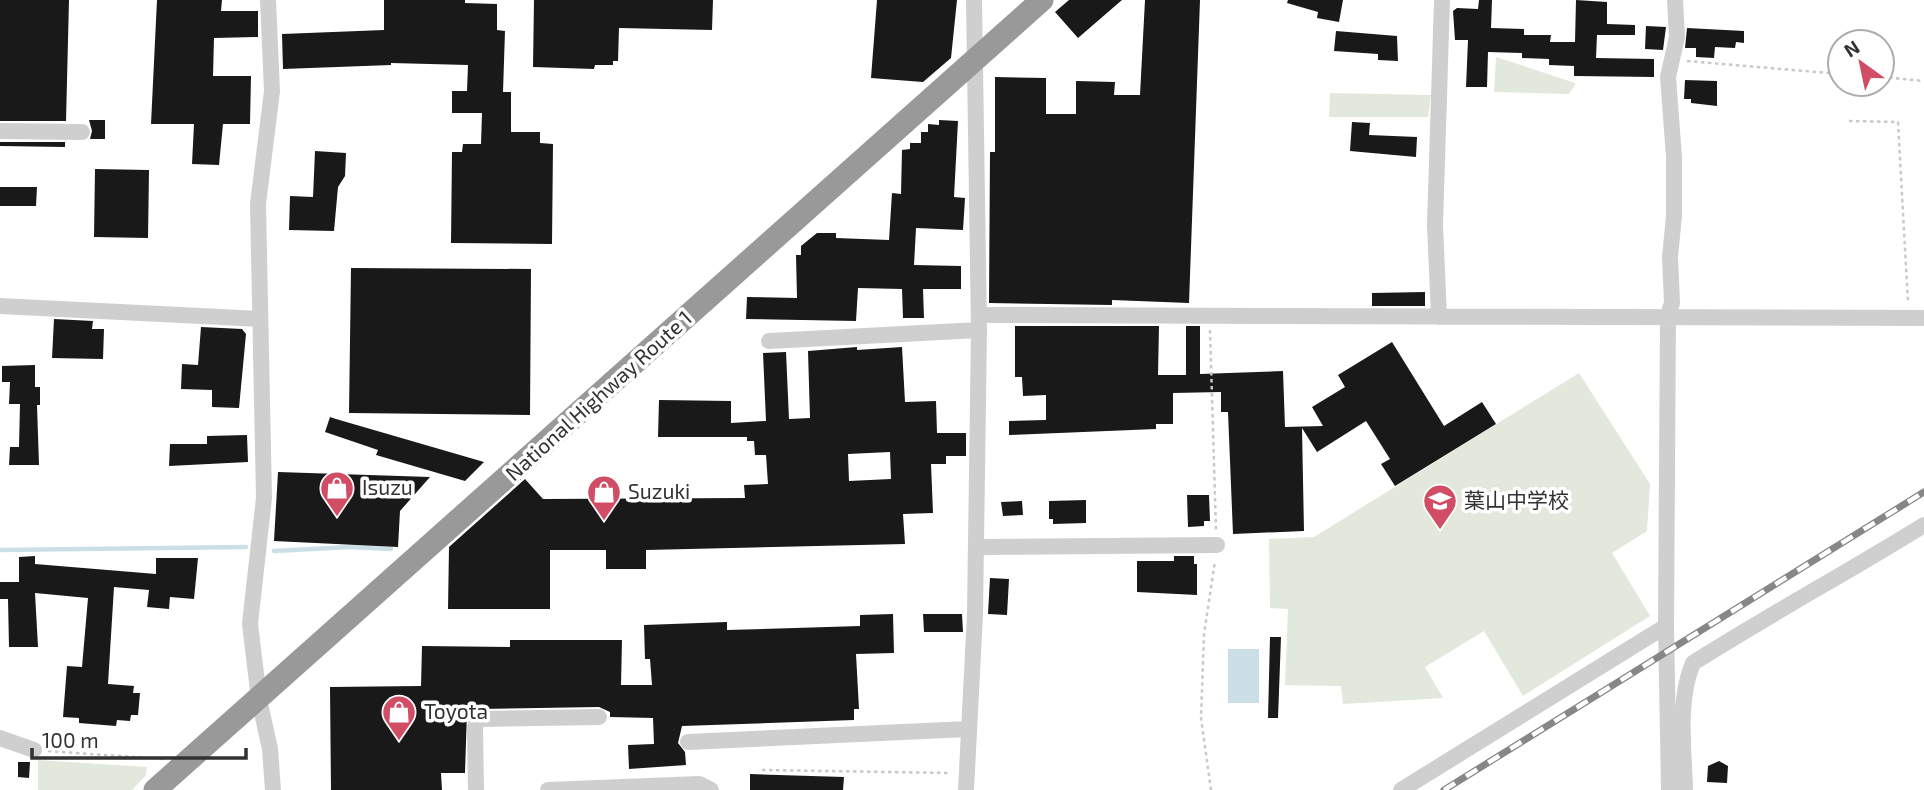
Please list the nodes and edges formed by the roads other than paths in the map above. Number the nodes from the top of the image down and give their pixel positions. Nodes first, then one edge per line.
1 (268, 0) edge
2 (974, 0) edge
3 (1042, 0) edge
4 (1442, 0) edge
5 (1675, 0) edge
6 (977, 58) junction
7 (0, 131) edge
8 (82, 132) dead end
9 (0, 306) edge
10 (1668, 315) junction
11 (1438, 317) junction
12 (1916, 317) edge
13 (259, 319) junction
14 (980, 322) junction
15 (769, 341) dead end
16 (1924, 525) edge
17 (1217, 545) dead end
18 (976, 547) junction
19 (1666, 626) junction
20 (259, 699) junction
21 (598, 717) dead end
22 (968, 729) junction
23 (0, 738) edge
24 (688, 742) dead end
25 (34, 750) road end
26 (965, 782) edge
27 (155, 790) edge
28 (273, 790) edge
29 (476, 790) edge
30 (548, 790) edge
31 (710, 790) edge
32 (1401, 790) edge
33 (1669, 790) edge
34 (1685, 790) edge

1 - 13 street
2 - 6 street
3 - 6 highway, National Highway Route 1
4 - 11 street
5 - 10 street
6 - 14 street
6 - 20 highway, National Highway Route 1
7 - 8 street
9 - 13 street
10 - 11 street
10 - 12 street
10 - 19 street
11 - 14 street
13 - 20 street
14 - 15 street
14 - 18 street
16 - 34 street
17 - 18 street
18 - 22 street
19 - 32 street
19 - 33 street
20 - 27 highway, National Highway Route 1
20 - 28 street
21 - 29 street
22 - 24 street
22 - 26 street
23 - 25 street
30 - 31 street

